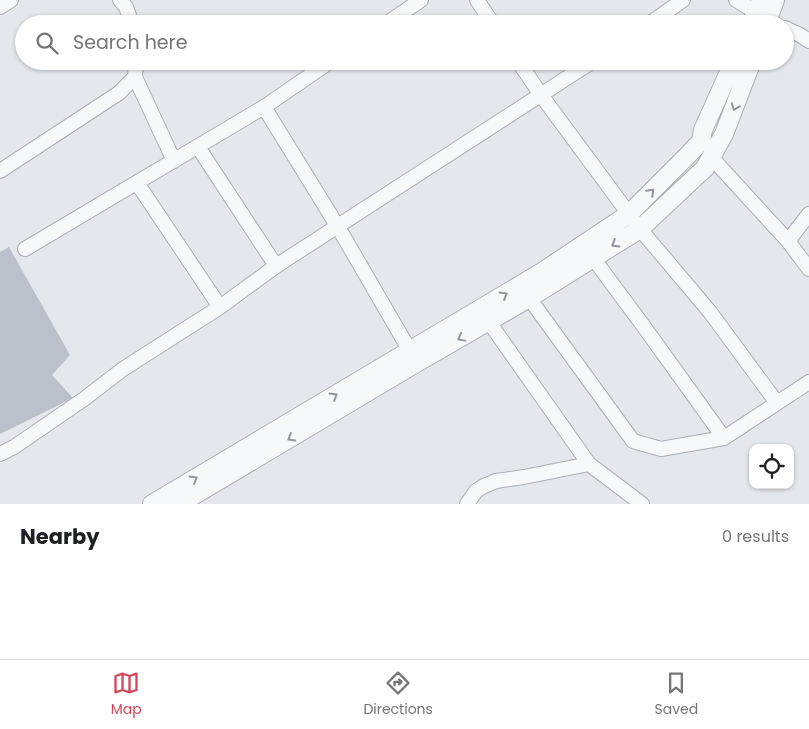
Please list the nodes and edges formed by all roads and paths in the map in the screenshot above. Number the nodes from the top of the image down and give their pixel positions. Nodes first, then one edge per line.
1 (11, 0) edge
2 (120, 0) edge
3 (421, 0) edge
4 (477, 0) edge
5 (683, 0) edge
6 (736, 0) edge
7 (775, 0) edge
8 (0, 7) edge
9 (129, 15) edge
10 (399, 15) edge
11 (487, 15) edge
12 (662, 15) edge
13 (760, 15) edge
14 (764, 15) edge
15 (794, 32) edge
16 (809, 41) edge
17 (135, 70) edge
18 (318, 70) edge
19 (524, 70) edge
20 (579, 70) edge
21 (730, 70) edge
22 (749, 70) edge
23 (135, 77) junction
24 (541, 95) junction
25 (264, 107) junction
26 (198, 146) junction
27 (712, 158) junction
28 (174, 161) junction
29 (0, 171) edge
30 (137, 183) junction
31 (629, 214) junction
32 (809, 214) edge
33 (338, 227) junction
34 (640, 229) junction
35 (788, 241) junction
36 (25, 249) dead end
37 (593, 258) junction
38 (276, 266) junction
39 (809, 269) edge
40 (529, 298) junction
41 (220, 307) junction
42 (484, 316) junction
43 (410, 350) junction
44 (809, 382) edge
45 (777, 403) junction
46 (724, 438) junction
47 (0, 454) edge
48 (590, 464) junction
49 (152, 504) edge
50 (179, 504) edge
51 (467, 504) edge
52 (642, 504) edge

1 - 8 street
2 - 9 street
3 - 10 street
4 - 11 street
5 - 12 street
6 - 13 street
7 - 14 street
15 - 16 street
17 - 23 street
18 - 25 street
19 - 24 street
20 - 24 street
31 -> 21 street
22 -> 27 street
23 - 28 street
23 - 29 street
24 - 31 street
24 - 33 street
25 - 26 street
25 - 33 street
26 - 28 street
26 - 38 street
27 - 34 street
27 - 35 street
28 - 30 street
30 - 36 street
30 - 41 street
31 - 34 street
42 -> 31 street
32 - 35 street
33 - 38 street
33 - 43 street
34 -> 37 street
34 - 45 street
35 - 39 street
37 - 40 street
37 - 46 street
38 - 41 street
40 - 42 street
40 - 46 street
41 - 47 street
42 - 43 street
42 - 48 street
42 -> 50 street
49 -> 43 street
44 - 45 street
45 - 46 street
48 - 51 street
48 - 52 street

